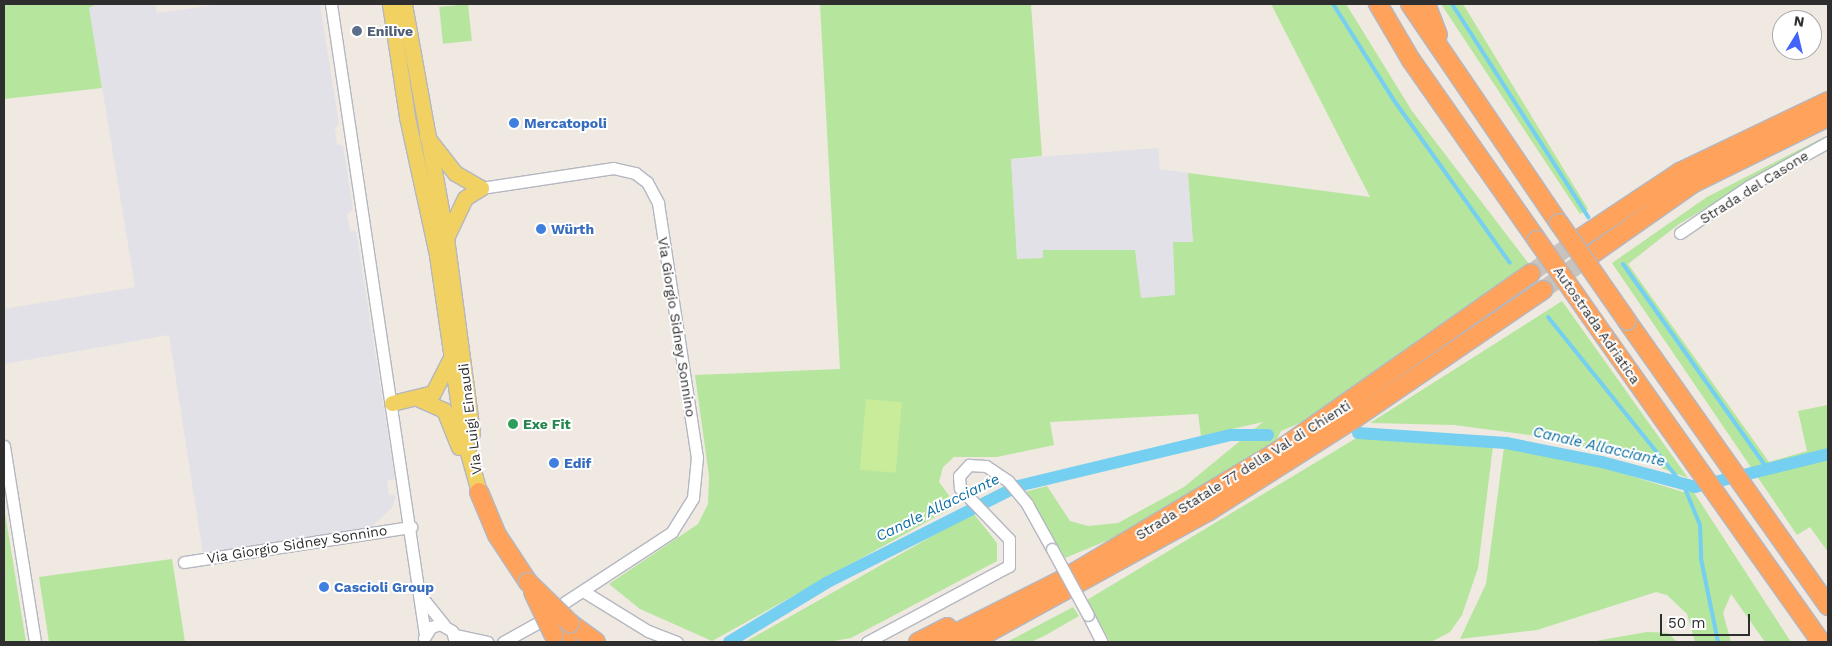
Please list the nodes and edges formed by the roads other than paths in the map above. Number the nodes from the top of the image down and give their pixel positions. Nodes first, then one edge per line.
1 (331, 4) edge
2 (390, 4) edge
3 (404, 4) edge
4 (1378, 4) edge
5 (1410, 4) edge
6 (1426, 4) edge
7 (1449, 66) junction
8 (1828, 101) edge
9 (1828, 117) edge
10 (424, 132) junction
11 (1828, 142) edge
12 (481, 188) junction
13 (1680, 233) dead end
14 (1582, 237) tunnel mouth
15 (446, 238) junction
16 (1594, 253) tunnel mouth
17 (1531, 273) tunnel mouth
18 (1543, 290) tunnel mouth
19 (451, 355) junction
20 (419, 399) junction
21 (392, 403) junction
22 (4, 446) edge
23 (1286, 455) junction
24 (472, 472) junction
25 (479, 492) junction
26 (411, 527) junction
27 (1100, 558) junction
28 (184, 562) dead end
29 (583, 590) junction
30 (421, 595) junction
31 (565, 602) dead end
32 (1828, 606) edge
33 (536, 624) dead end
34 (444, 625) junction
35 (561, 634) edge
36 (424, 638) edge
37 (455, 639) edge
38 (35, 642) edge
39 (487, 642) edge
40 (502, 642) edge
41 (596, 642) edge
42 (677, 642) edge
43 (866, 642) edge
44 (918, 642) edge
45 (938, 642) edge
46 (972, 642) edge
47 (1102, 642) edge
48 (1820, 642) edge

1 - 21 street
2 - 19 main road, Via Luigi Einaudi
3 - 10 main road, Via Luigi Einaudi
4 - 48 highway, Autostrada Adriatica, bridge
5 - 7 highway, Autostrada Adriatica
6 - 7 highway
7 - 32 highway, Autostrada Adriatica, bridge
8 - 14 highway
9 - 16 highway
10 - 12 main road
10 - 15 main road, Via Luigi Einaudi
11 - 13 street, Strada del Casone
12 - 15 main road
12 - 29 street, Via Giorgio Sidney Sonnino
15 - 25 main road, Via Luigi Einaudi
17 - 23 highway, Strada Statale 77 della Val di Chienti
18 - 23 highway, Strada Statale 77 della Val di Chienti
19 - 20 main road
19 - 24 main road, Via Luigi Einaudi
20 - 21 main road
20 - 24 main road
21 - 26 street
22 - 38 street
23 - 27 highway, Strada Statale 77 della Val di Chienti
23 - 46 highway, Strada Statale 77 della Val di Chienti
24 - 25 main road, Via Luigi Einaudi
25 - 35 highway, bridge
26 - 28 street, Via Giorgio Sidney Sonnino
26 - 30 street
27 - 44 highway
27 - 45 highway, Strada Statale 77 della Val di Chienti
29 - 31 street, Via Giorgio Sidney Sonnino
29 - 42 street
30 - 34 street
30 - 36 street
33 - 40 street
34 - 36 street
34 - 37 street
35 - 41 highway
37 - 39 street
43 - 47 street, bridge

